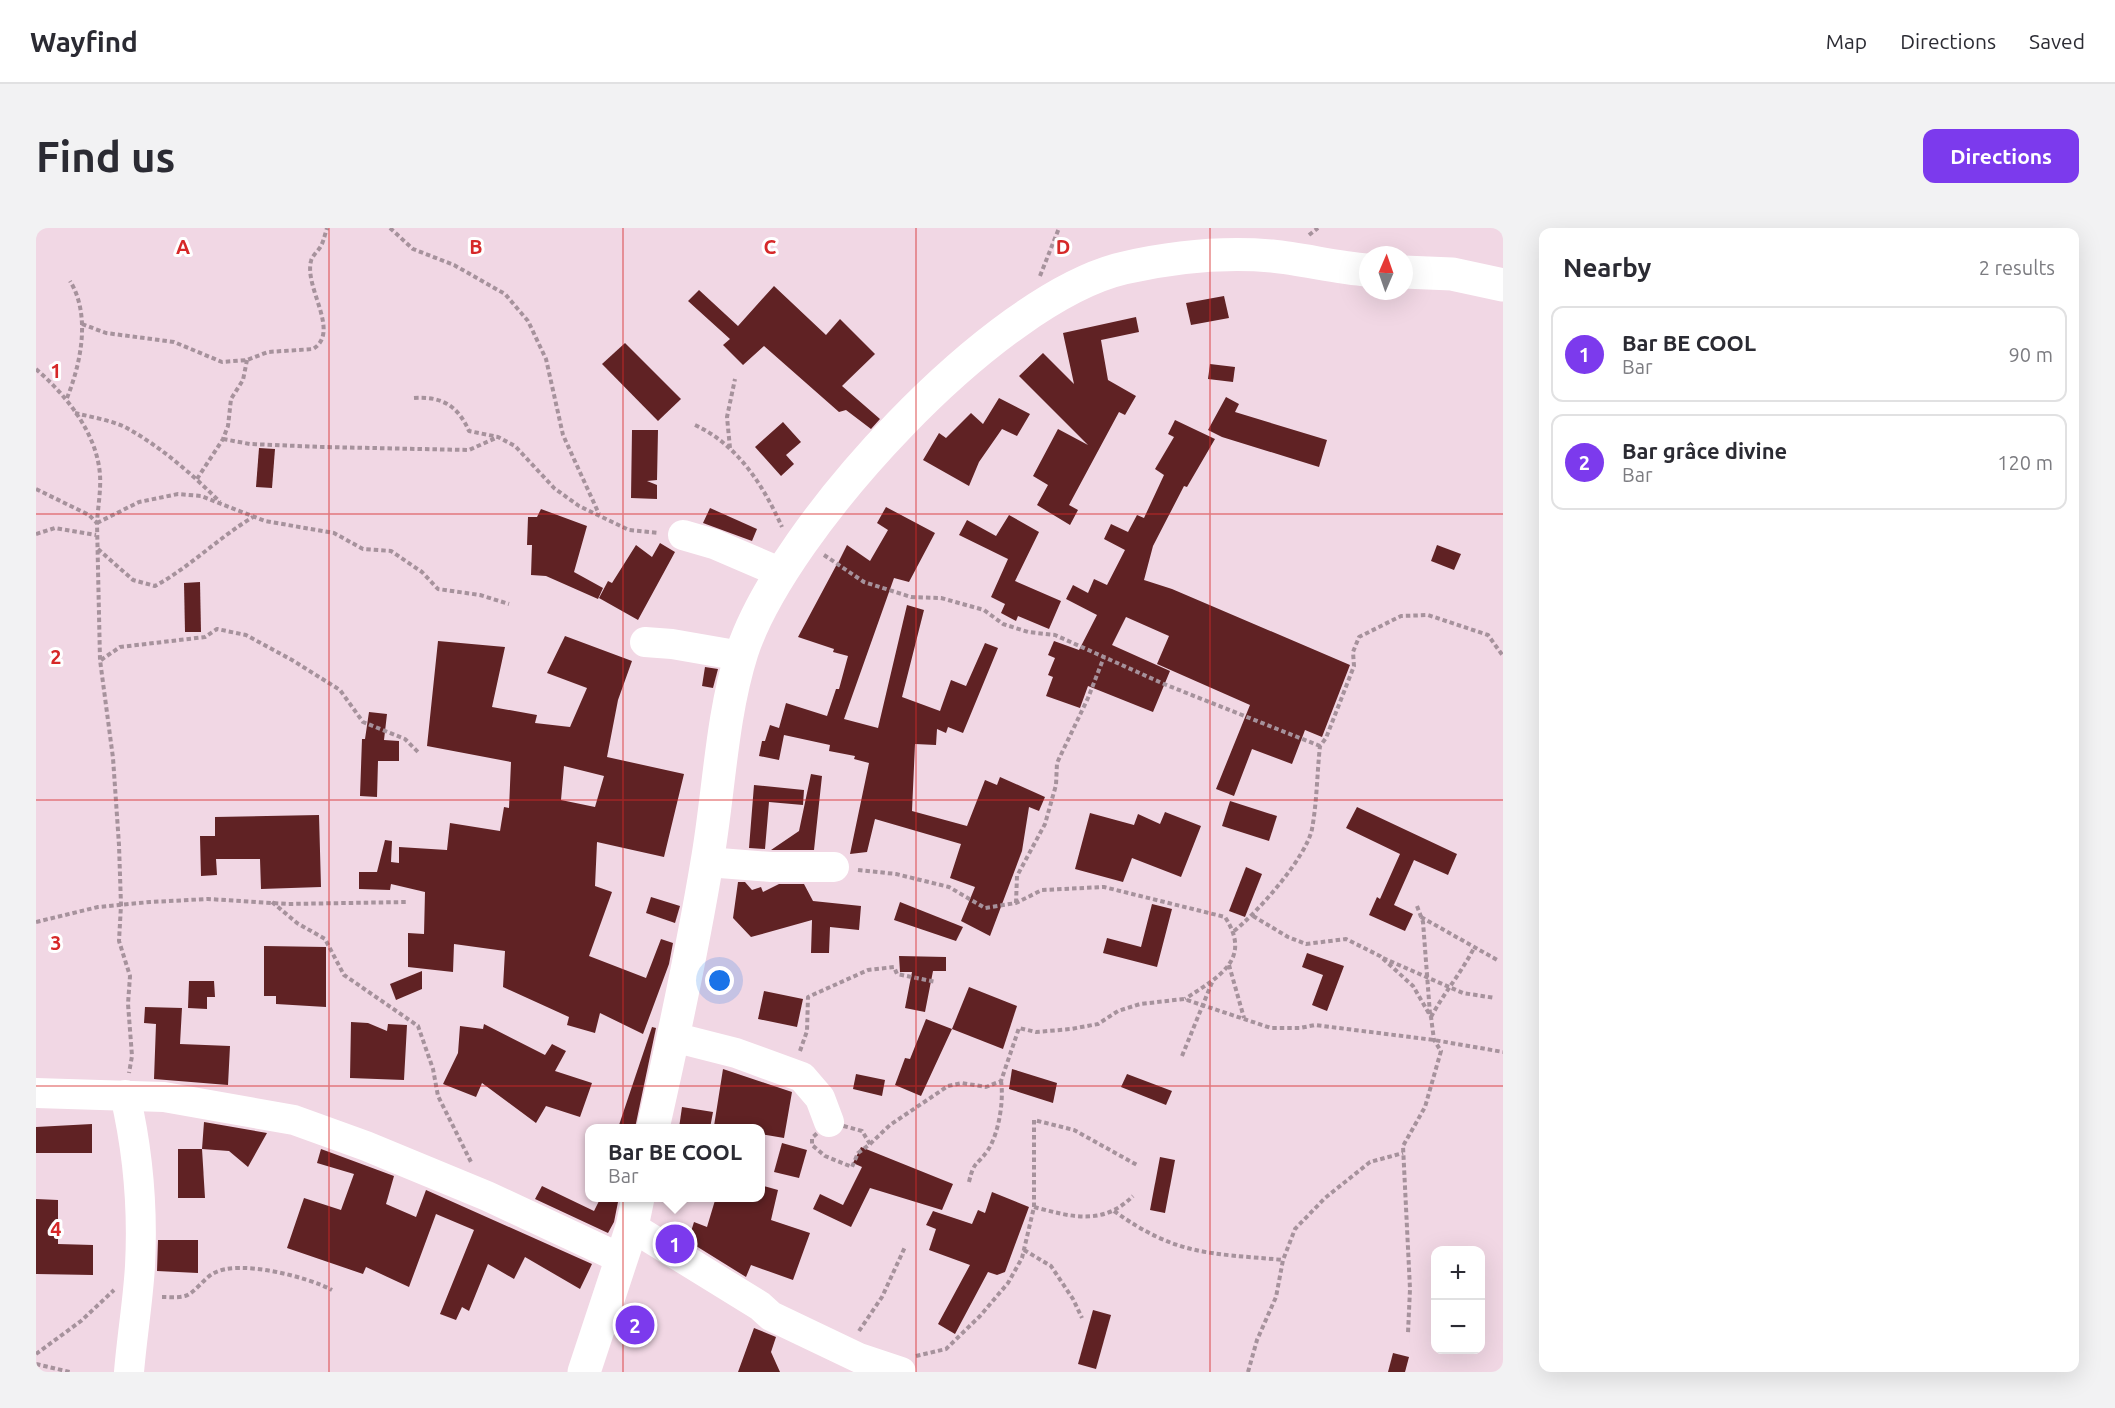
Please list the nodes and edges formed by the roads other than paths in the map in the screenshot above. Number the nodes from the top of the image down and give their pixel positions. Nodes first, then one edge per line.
1 (1359, 269) edge
2 (1413, 273) edge
3 (1503, 285) edge
4 (683, 535) road end
5 (793, 558) junction
6 (645, 642) dead end
7 (741, 656) junction
8 (707, 862) junction
9 (834, 867) road end
10 (673, 1037) junction
11 (36, 1093) edge
12 (125, 1095) junction
13 (830, 1122) dead end
14 (654, 1124) edge
15 (635, 1212) edge
16 (622, 1259) junction
17 (889, 1368) edge
18 (129, 1372) edge
19 (584, 1372) edge

1 - 5 main road
2 - 3 main road
4 - 5 street
5 - 7 main road
6 - 7 street
7 - 8 main road
8 - 9 street
8 - 10 main road
10 - 13 street
10 - 14 main road
11 - 12 street
12 - 16 street
12 - 18 street
15 - 16 main road
15 - 17 street
16 - 19 main road

